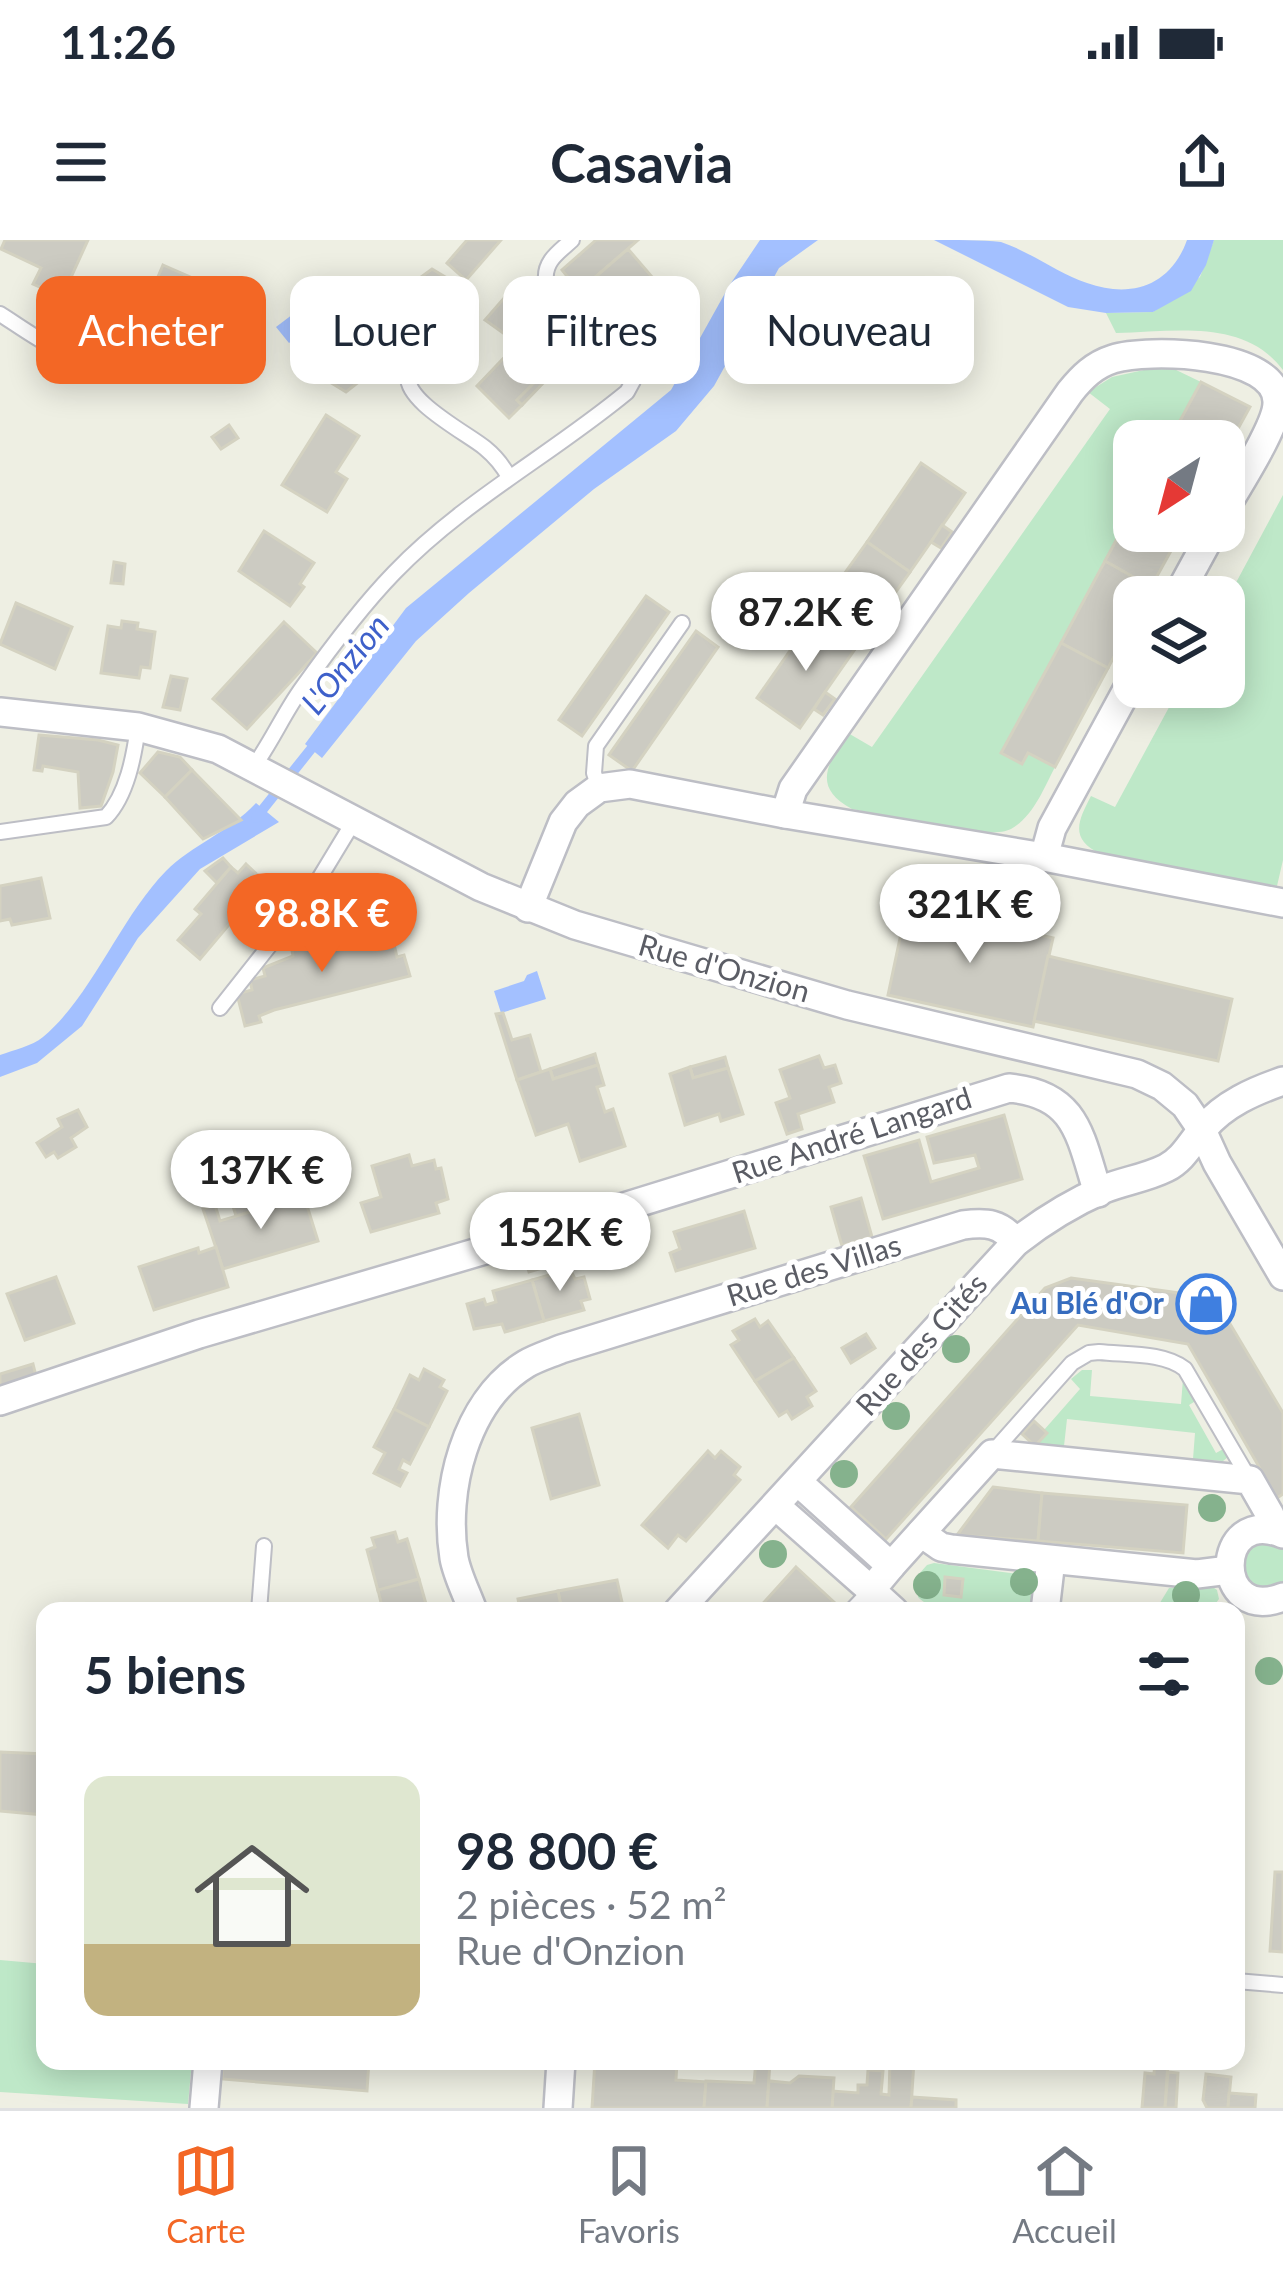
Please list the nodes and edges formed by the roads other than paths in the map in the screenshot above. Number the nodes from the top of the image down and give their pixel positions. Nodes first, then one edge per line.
1 (572, 240) edge
2 (0, 314) edge
3 (36, 336) edge
4 (408, 384) edge
5 (1245, 472) edge
6 (509, 477) junction
7 (682, 622) dead end
8 (1117, 708) edge
9 (0, 712) edge
10 (138, 727) junction
11 (260, 770) junction
12 (599, 788) junction
13 (785, 814) junction
14 (354, 821) junction
15 (0, 832) edge
16 (1044, 857) junction
17 (1283, 903) edge
18 (528, 908) junction
19 (220, 1008) dead end
20 (1283, 1081) edge
21 (1202, 1130) junction
22 (1098, 1192) junction
23 (1016, 1242) junction
24 (1283, 1276) edge
25 (0, 1401) edge
26 (992, 1454) junction
27 (1250, 1480) junction
28 (798, 1482) junction
29 (776, 1506) junction
30 (1277, 1532) edge
31 (921, 1533) junction
32 (264, 1546) dead end
33 (1051, 1560) junction
34 (891, 1566) junction
35 (1229, 1570) junction
36 (871, 1590) junction
37 (1283, 1597) edge
38 (260, 1602) edge
39 (470, 1602) edge
40 (686, 1602) edge
41 (860, 1602) edge
42 (884, 1602) edge
43 (1046, 1602) edge
44 (1239, 1602) edge
45 (1245, 1604) edge
46 (1245, 1982) edge
47 (1283, 1985) edge
48 (207, 2070) edge
49 (560, 2070) edge
50 (204, 2108) edge
51 (558, 2108) edge

1 - 6 lane
2 - 3 lane
4 - 6 lane
5 - 13 street
6 - 11 lane
7 - 12 lane
8 - 16 street
9 - 10 street, Rue d'Onzion
10 - 11 street, Rue d'Onzion
10 - 15 lane
11 - 14 street, Rue d'Onzion
12 - 13 street
12 - 18 street
13 - 16 street
14 - 18 street, Rue d'Onzion
14 - 19 lane
16 - 17 street
18 - 21 street, Rue d'Onzion
20 - 21 street, Rue des Cités
21 - 22 street, Rue des Cités
21 - 24 street, Rue d'Onzion
22 - 23 street, Rue des Cités
22 - 25 street, Rue André Langard
23 - 28 street, Rue des Cités
23 - 39 street, Rue des Villas
26 - 27 street
26 - 27 lane
26 - 31 street
27 - 30 street
28 - 29 street, Rue des Cités
28 - 34 street
29 - 36 street
29 - 40 street, Rue des Cités
30 - 35 street
31 - 33 street
31 - 34 street
32 - 38 lane
33 - 35 street
33 - 43 street
34 - 36 street
35 - 44 street
36 - 41 lane
36 - 42 street
37 - 45 street
46 - 47 lane
48 - 50 street
49 - 51 street

